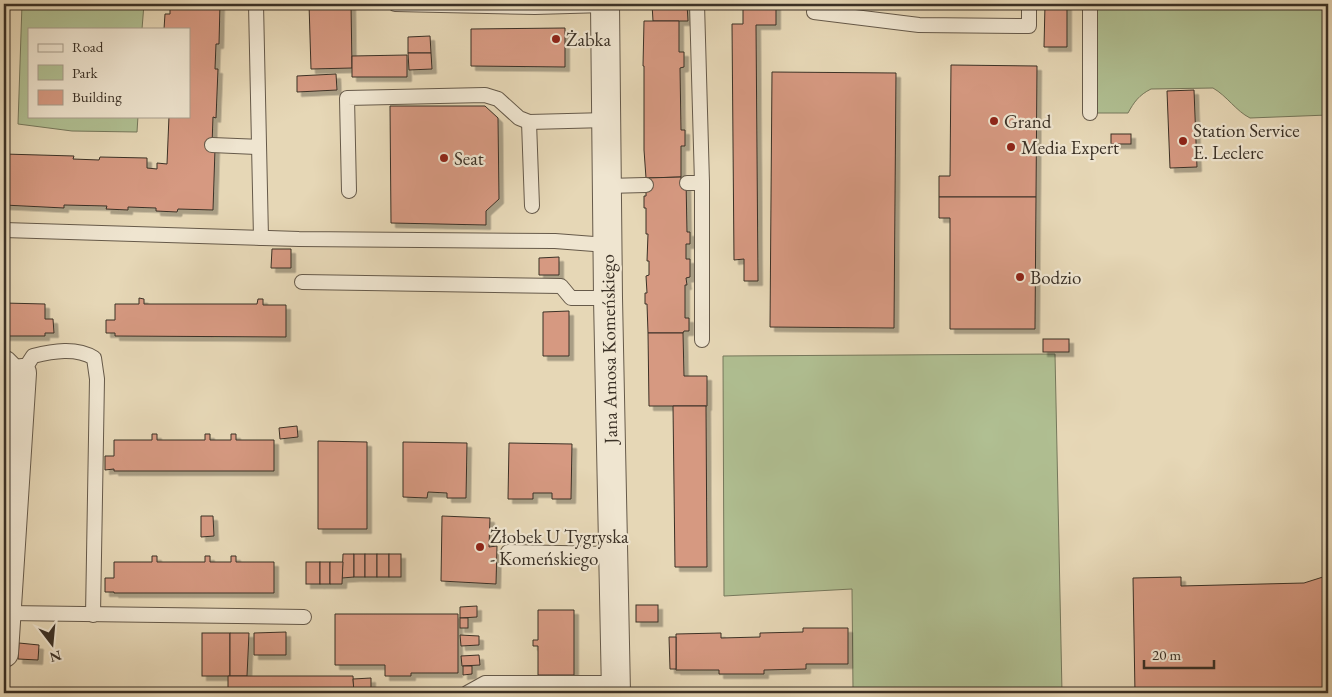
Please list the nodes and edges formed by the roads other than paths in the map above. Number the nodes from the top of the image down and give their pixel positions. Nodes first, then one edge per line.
1 (256, 4) edge
2 (395, 4) edge
3 (605, 4) edge
4 (697, 4) edge
5 (1029, 4) edge
6 (1090, 4) edge
7 (814, 12) dead end
8 (1090, 113) dead end
9 (606, 120) junction
10 (530, 122) junction
11 (212, 145) dead end
12 (259, 147) junction
13 (702, 183) junction
14 (686, 184) dead end
15 (646, 185) dead end
16 (606, 186) junction
17 (350, 191) dead end
18 (532, 206) dead end
19 (4, 230) edge
20 (261, 238) junction
21 (607, 245) junction
22 (302, 282) dead end
23 (608, 298) junction
24 (702, 340) dead end
25 (13, 365) edge
26 (508, 552) dead end
27 (612, 554) junction
28 (7, 613) junction
29 (93, 615) junction
30 (304, 617) dead end
31 (4, 653) edge
32 (616, 688) edge
33 (467, 693) edge

1 - 12 lane
2 - 3 lane
3 - 9 street, Jana Amosa Komeńskiego
4 - 13 lane
5 - 7 lane
6 - 8 lane
9 - 10 lane
9 - 16 street, Jana Amosa Komeńskiego
10 - 17 lane
10 - 18 lane
11 - 12 lane
12 - 20 lane
13 - 14 lane
13 - 24 lane
15 - 16 lane
16 - 21 street, Jana Amosa Komeńskiego
19 - 20 lane
20 - 21 lane
21 - 23 street, Jana Amosa Komeńskiego
22 - 23 lane
23 - 27 street, Jana Amosa Komeńskiego
25 - 28 street
25 - 29 lane
26 - 27 lane
27 - 32 street, Jana Amosa Komeńskiego
28 - 29 lane
28 - 31 street
29 - 30 lane
32 - 33 lane

